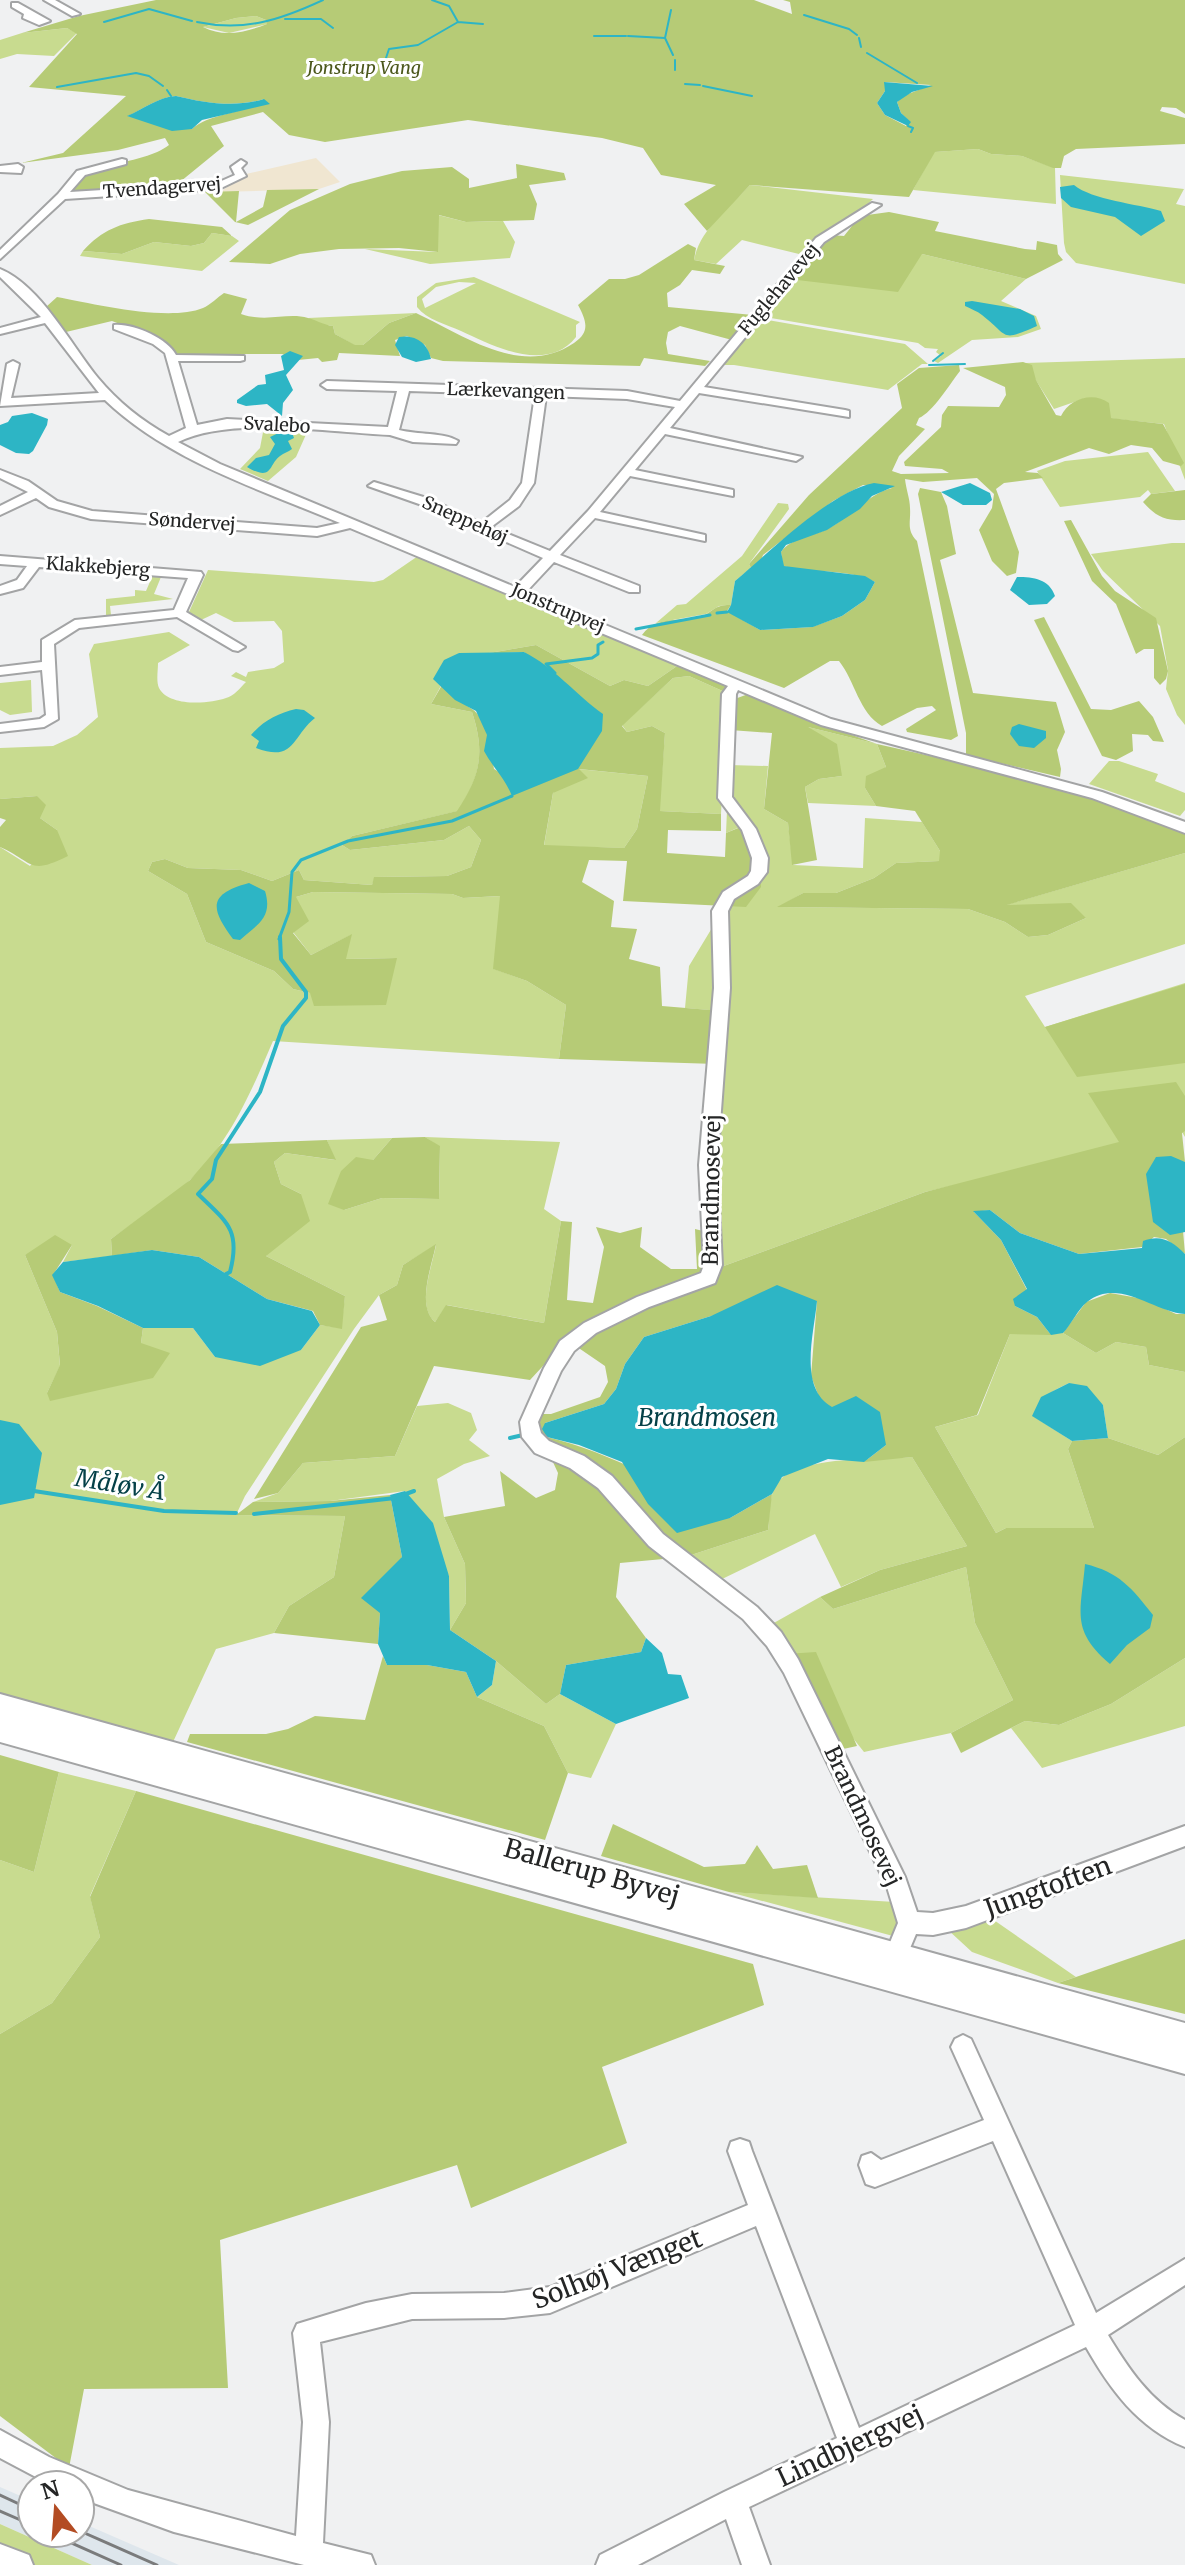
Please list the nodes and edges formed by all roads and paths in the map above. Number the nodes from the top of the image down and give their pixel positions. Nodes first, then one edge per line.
1 (32, 0) edge
2 (48, 0) edge
3 (32, 14) dead end
4 (75, 14) dead end
5 (122, 162) dead end
6 (241, 163) dead end
7 (0, 169) edge
8 (17, 171) dead end
9 (62, 196) junction
10 (876, 205) dead end
11 (0, 256) edge
12 (0, 272) edge
13 (47, 319) junction
14 (118, 327) dead end
15 (0, 331) edge
16 (173, 358) junction
17 (240, 358) dead end
18 (13, 364) dead end
19 (327, 385) dead end
20 (404, 388) junction
21 (697, 389) junction
22 (541, 392) junction
23 (109, 396) junction
24 (2, 402) edge
25 (684, 405) junction
26 (845, 414) dead end
27 (192, 430) junction
28 (664, 430) junction
29 (391, 431) junction
30 (452, 441) dead end
31 (167, 442) junction
32 (796, 457) dead end
33 (628, 472) junction
34 (0, 474) edge
35 (374, 486) dead end
36 (36, 493) junction
37 (729, 493) dead end
38 (0, 511) edge
39 (592, 514) junction
40 (351, 522) junction
41 (482, 528) junction
42 (700, 538) dead end
43 (554, 558) junction
44 (0, 560) edge
45 (35, 562) junction
46 (634, 589) dead end
47 (0, 590) edge
48 (519, 591) junction
49 (179, 613) junction
50 (238, 647) dead end
51 (48, 665) junction
52 (0, 671) edge
53 (736, 684) junction
54 (0, 728) edge
55 (1185, 828) edge
56 (0, 1706) edge
57 (0, 1730) edge
58 (1185, 1836) edge
59 (909, 1923) junction
60 (895, 1957) junction
61 (1185, 2037) edge
62 (963, 2047) dead end
63 (1185, 2060) edge
64 (1000, 2126) junction
65 (740, 2151) dead end
66 (871, 2165) dead end
67 (763, 2211) junction
68 (1185, 2271) edge
69 (1091, 2331) junction
70 (1185, 2434) edge
71 (0, 2443) edge
72 (853, 2446) junction
73 (733, 2501) junction
74 (309, 2553) junction
75 (0, 2557) edge
76 (19, 2565) edge
77 (361, 2565) edge
78 (610, 2565) edge
79 (756, 2565) edge

1 - 3 street
2 - 4 street
5 - 9 street, Tvendagervej
6 - 9 street, Tvendagervej
7 - 8 street
9 - 11 street, Tvendagervej
10 - 21 street, Fuglehavevej
12 - 13 street, Jonstrupvej
13 - 15 street
13 - 23 street, Jonstrupvej
14 - 16 street
16 - 17 street
16 - 27 street
18 - 24 street
19 - 20 street, Lærkevangen
20 - 22 street, Lærkevangen
20 - 29 street
21 - 25 street, Fuglehavevej
21 - 26 street
22 - 25 street, Lærkevangen
22 - 41 street
23 - 24 street
23 - 31 street, Jonstrupvej
25 - 28 street, Fuglehavevej
27 - 29 street, Svalebo
27 - 31 street, Svalebo
28 - 32 street
28 - 33 street, Fuglehavevej
29 - 30 street, Svalebo
31 - 40 street, Jonstrupvej
33 - 37 street
33 - 39 street, Fuglehavevej
34 - 36 street, Søndervej
35 - 41 street, Sneppehøj
36 - 38 street
36 - 40 street, Søndervej
39 - 42 street
39 - 43 street, Fuglehavevej
40 - 48 street, Jonstrupvej
41 - 43 street, Sneppehøj
43 - 46 street
43 - 48 street, Fuglehavevej
44 - 45 street, Klakkebjerg
45 - 47 street
45 - 49 street, Klakkebjerg
48 - 53 street, Jonstrupvej
49 - 50 street
49 - 51 street
51 - 52 street
51 - 54 street
53 - 55 street, Jonstrupvej
53 - 59 street, Brandmosevej
56 - 60 main road, Ballerup Byvej
57 - 63 main road, Ballerup Byvej
58 - 59 street, Jungtoften
59 - 60 street
60 - 61 main road, Ballerup Byvej
62 - 64 street
64 - 66 street
64 - 69 street
65 - 67 street
67 - 72 street
67 - 74 street, Solhøj Vænget
68 - 69 street, Lindbjergvej
69 - 70 street
69 - 72 street, Lindbjergvej
71 - 74 street
72 - 73 street, Lindbjergvej
73 - 78 street, Lindbjergvej
73 - 79 street
74 - 77 street
75 - 76 street

